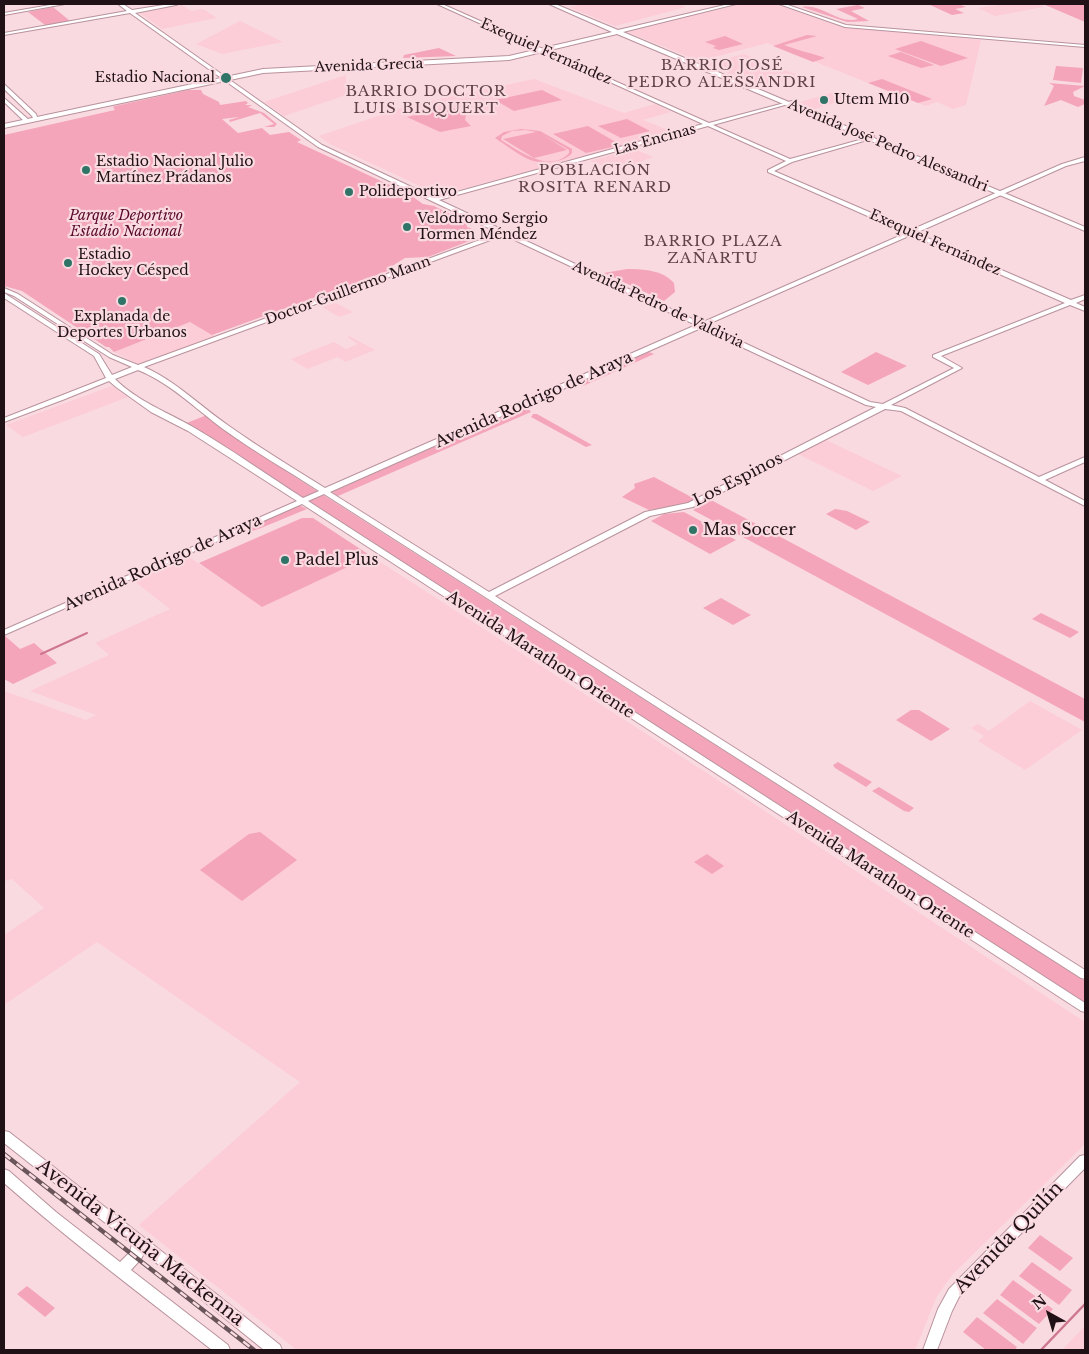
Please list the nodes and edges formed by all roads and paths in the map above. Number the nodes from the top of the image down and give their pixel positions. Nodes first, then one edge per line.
1 (63, 4) edge
2 (120, 4) edge
3 (124, 4) edge
4 (176, 4) edge
5 (439, 4) edge
6 (551, 4) edge
7 (712, 4) edge
8 (734, 4) edge
9 (781, 4) edge
10 (791, 6) edge
11 (133, 11) junction
12 (4, 14) edge
13 (611, 29) junction
14 (621, 33) junction
15 (4, 34) edge
16 (1085, 45) edge
17 (538, 48) junction
18 (545, 51) junction
19 (224, 76) junction
20 (4, 86) edge
21 (4, 99) edge
22 (788, 103) junction
23 (35, 117) junction
24 (22, 118) junction
25 (4, 121) edge
26 (710, 125) junction
27 (4, 126) edge
28 (870, 137) junction
29 (1085, 154) edge
30 (1085, 159) edge
31 (790, 162) junction
32 (783, 164) joint
33 (1064, 166) junction
34 (775, 169) junction
35 (785, 178) junction
36 (1003, 193) junction
37 (433, 200) junction
38 (1085, 228) edge
39 (913, 233) junction
40 (504, 234) junction
41 (4, 290) edge
42 (4, 295) edge
43 (1085, 297) edge
44 (1070, 303) junction
45 (1085, 309) edge
46 (701, 326) junction
47 (142, 368) junction
48 (106, 370) junction
49 (112, 380) junction
50 (96, 383) junction
51 (59, 399) junction
52 (885, 406) junction
53 (4, 420) edge
54 (1085, 459) edge
55 (1039, 480) junction
56 (325, 492) junction
57 (303, 501) junction
58 (1085, 504) edge
59 (488, 596) junction
60 (4, 633) edge
61 (1085, 975) edge
62 (1085, 1008) edge
63 (4, 1136) edge
64 (1085, 1160) edge
65 (4, 1175) edge
66 (140, 1242) junction
67 (120, 1271) junction
68 (223, 1350) edge
69 (274, 1350) edge
70 (930, 1350) edge

1 - 12 main road
2 - 11 main road, Avenida Pedro de Valdivia
3 - 11 main road, Avenida Pedro de Valdivia
4 - 11 main road
5 - 17 main road, Exequiel Fernández
6 - 13 main road, Avenida José Pedro Alessandri
7 - 13 main road, Avenida Grecia
8 - 14 main road, Avenida Grecia
9 - 10 main road
10 - 16 main road
11 - 15 main road
11 - 19 main road, Avenida Pedro de Valdivia
13 - 14 main road, Avenida José Pedro Alessandri
13 - 17 main road, Avenida Grecia
14 - 18 main road, Avenida Grecia
14 - 22 main road, Avenida José Pedro Alessandri
17 - 18 main road, Exequiel Fernández
17 - 19 main road, Avenida Grecia
18 - 19 main road, Avenida Grecia
18 - 26 main road, Exequiel Fernández
19 - 23 main road, Avenida Grecia
19 - 37 main road, Avenida Pedro de Valdivia
20 - 23 main road
21 - 24 main road
22 - 26 main road, Las Encinas
22 - 28 main road, Avenida José Pedro Alessandri
23 - 24 main road, Avenida Grecia
24 - 25 main road, Avenida Grecia
24 - 27 main road, Avenida Grecia
26 - 31 main road, Exequiel Fernández
26 - 37 street, Las Encinas
28 - 31 main road
28 - 36 main road, Avenida José Pedro Alessandri
29 - 33 main road, Avenida Rodrigo de Araya
30 - 33 main road, Avenida Rodrigo de Araya
31 - 32 street
32 - 34 main road
33 - 36 main road, Avenida Rodrigo de Araya
34 - 35 main road, Exequiel Fernández
34 - 35 main road, Exequiel Fernández
35 - 39 main road, Exequiel Fernández
36 - 38 main road, Avenida José Pedro Alessandri
36 - 39 street, Avenida Rodrigo de Araya
37 - 40 main road, Avenida Pedro de Valdivia
39 - 44 main road, Exequiel Fernández
39 - 46 main road, Avenida Rodrigo de Araya
40 - 46 main road, Avenida Pedro de Valdivia
40 - 47 main road, Doctor Guillermo Mann
41 - 47 main road, Avenida Marathon Oriente
42 - 48 main road, Avenida Marathon Oriente
43 - 44 main road
44 - 45 main road, Exequiel Fernández
44 - 52 main road, Los Espinos
46 - 52 main road, Avenida Pedro de Valdivia
46 - 56 main road, Avenida Rodrigo de Araya
47 - 49 main road, Doctor Guillermo Mann
47 - 49 main road, Doctor Guillermo Mann
47 - 56 main road, Avenida Marathon Oriente
48 - 49 main road, Avenida Marathon Oriente
48 - 50 main road
49 - 50 main road, Doctor Guillermo Mann
49 - 51 main road, Doctor Guillermo Mann
49 - 57 main road, Avenida Marathon Oriente
50 - 51 main road, Doctor Guillermo Mann
51 - 53 main road, Doctor Guillermo Mann
52 - 55 main road, Avenida Pedro de Valdivia
52 - 59 main road, Los Espinos
54 - 55 main road
55 - 58 main road, Avenida Pedro de Valdivia
56 - 57 main road, Avenida Rodrigo de Araya
56 - 59 main road, Avenida Marathon Oriente
57 - 60 main road, Avenida Rodrigo de Araya
57 - 62 main road, Avenida Marathon Oriente
59 - 61 main road, Avenida Marathon Oriente
63 - 66 main road, Avenida Vicuña Mackenna
64 - 70 main road, Avenida Quilín
65 - 67 main road, Avenida Vicuña Mackenna
66 - 67 main road
66 - 69 main road, Avenida Vicuña Mackenna
67 - 68 main road, Avenida Vicuña Mackenna

